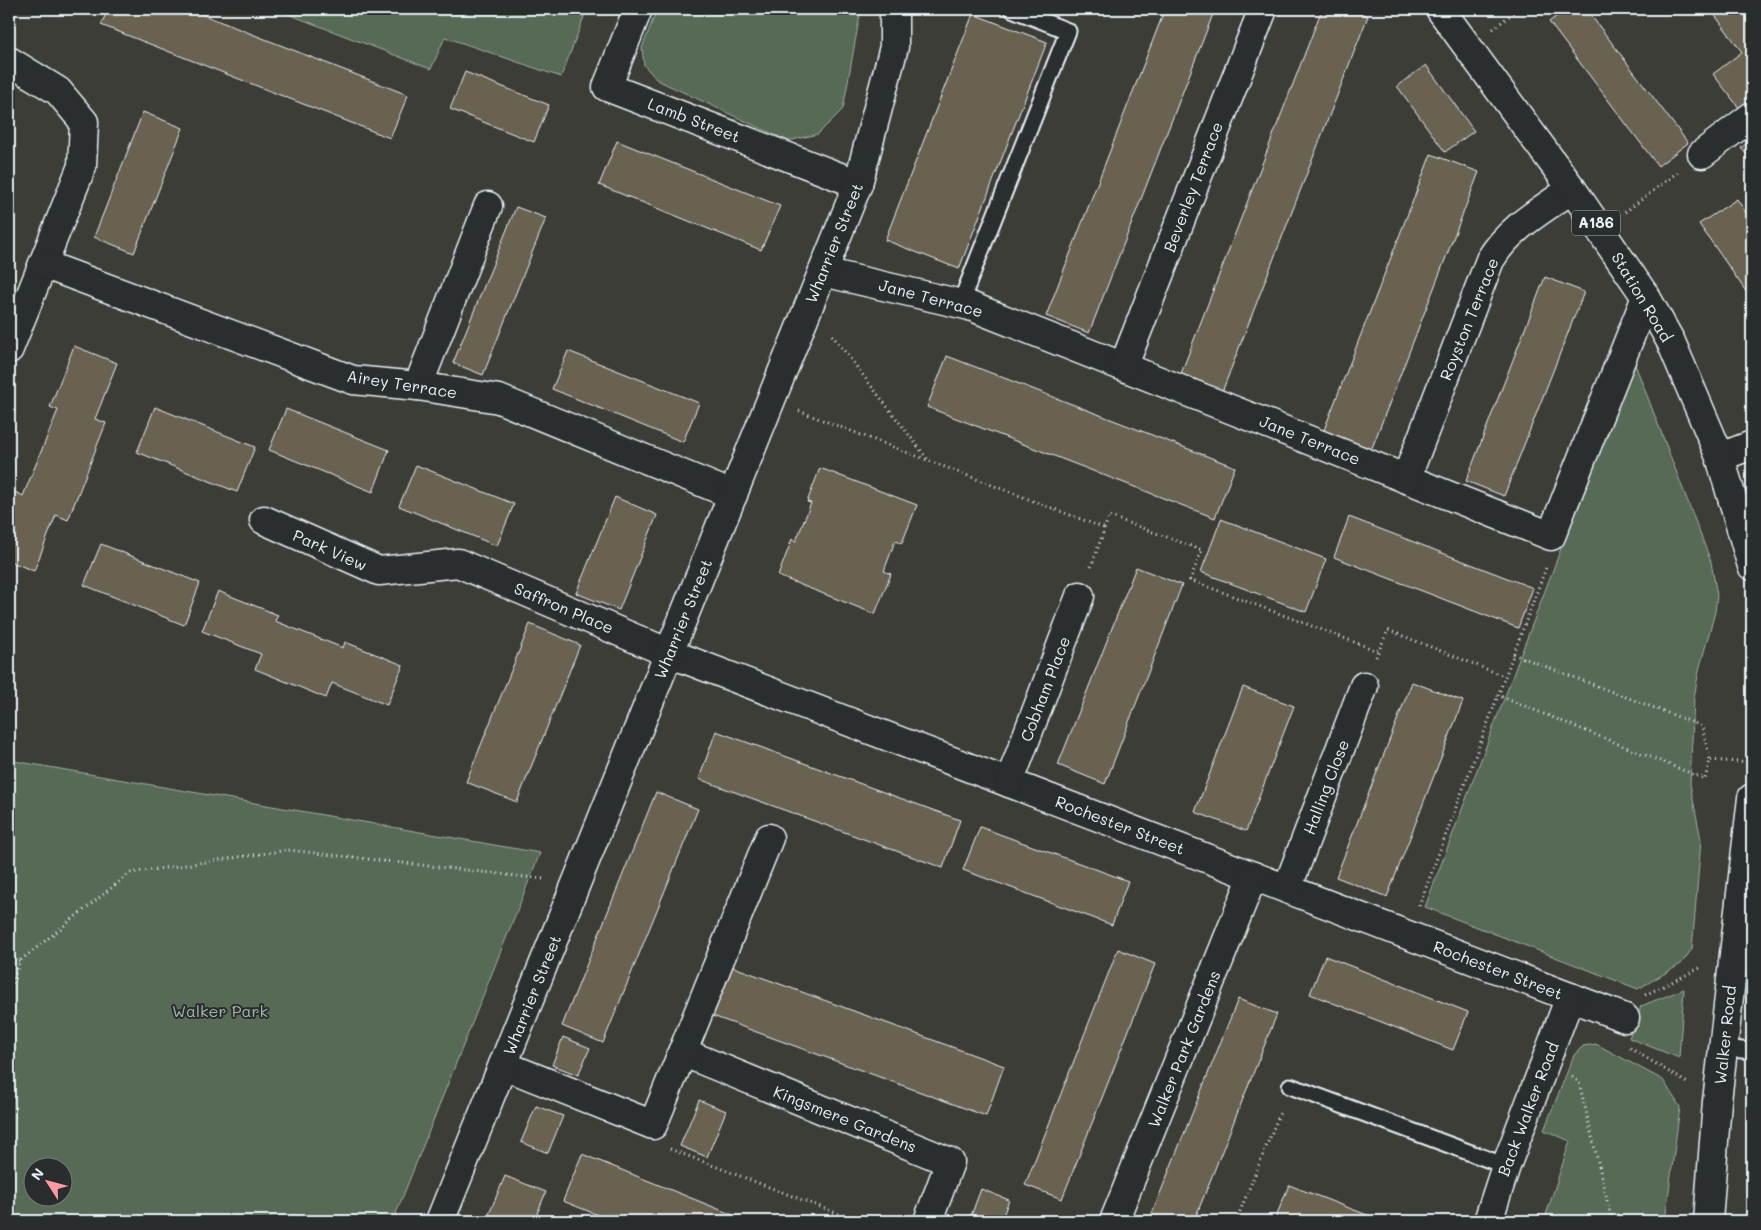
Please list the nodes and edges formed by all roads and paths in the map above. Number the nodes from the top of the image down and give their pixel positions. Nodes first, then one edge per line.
1 (638, 9) edge
2 (894, 9) edge
3 (1012, 9) edge
4 (1263, 9) edge
5 (1440, 9) edge
6 (9, 61) edge
7 (1752, 116) edge
8 (1702, 154) joint
9 (858, 184) junction
10 (1572, 189) junction
11 (488, 206) dead end
12 (1601, 230) junction
13 (43, 264) junction
14 (823, 272) junction
15 (1646, 297) junction
16 (960, 304) junction
17 (809, 306) junction
18 (9, 349) edge
19 (1124, 365) junction
20 (418, 386) junction
21 (771, 401) junction
22 (1752, 445) edge
23 (1720, 457) junction
24 (929, 461) junction
25 (1406, 479) junction
26 (733, 495) junction
27 (264, 520) dead end
28 (1104, 528) junction
29 (1550, 536) junction
30 (458, 563) joint
31 (1752, 566) edge
32 (1080, 596) joint
33 (1378, 651) junction
34 (669, 652) junction
35 (1513, 654) junction
36 (1504, 676) junction
37 (1364, 686) joint
38 (1497, 695) junction
39 (1710, 760) junction
40 (1752, 763) edge
41 (1009, 782) junction
42 (1752, 812) edge
43 (769, 838) dead end
44 (1253, 876) junction
45 (577, 883) junction
46 (1287, 889) junction
47 (1408, 935) junction
48 (1734, 951) junction
49 (9, 957) edge
50 (20, 961) junction
51 (9, 993) edge
52 (1570, 997) junction
53 (1625, 1018) junction
54 (1724, 1048) junction
55 (1752, 1051) edge
56 (682, 1052) junction
57 (1547, 1059) junction
58 (503, 1065) junction
59 (1290, 1086) joint
60 (1718, 1102) junction
61 (652, 1125) junction
62 (1506, 1166) junction
63 (440, 1221) edge
64 (857, 1221) edge
65 (928, 1221) edge
66 (1114, 1221) edge
67 (1236, 1221) edge
68 (1488, 1221) edge
69 (1612, 1221) edge
70 (1708, 1221) edge

1 - 9 street, Lamb Street
2 - 9 street, Wharrier Street
3 - 16 lane
4 - 19 street, Beverley Terrace
5 - 10 street, Station Road / A186
6 - 13 street
7 - 8 street
8 - 12 path
9 - 14 street, Wharrier Street
10 - 12 street, Station Road / A186
10 - 25 street, Royston Terrace
11 - 20 street
12 - 15 street, Station Road / A186
13 - 18 street
13 - 20 street, Airey Terrace
14 - 16 street, Jane Terrace
14 - 17 street, Wharrier Street
15 - 23 street, Station Road / A186
15 - 29 street
16 - 19 street, Jane Terrace
17 - 21 street, Wharrier Street
17 - 24 path
19 - 25 street, Jane Terrace
20 - 26 street, Airey Terrace
21 - 24 path
21 - 26 street, Wharrier Street
22 - 23 street
23 - 31 street, Station Road / A186
24 - 28 path
25 - 29 street, Jane Terrace
26 - 34 street, Wharrier Street
27 - 30 street, Park View
28 - 32 path
28 - 33 path
29 - 35 path
30 - 34 street, Saffron Place
32 - 41 street, Cobham Place
33 - 36 path
33 - 37 path
34 - 41 street, Rochester Street
34 - 45 street, Wharrier Street
35 - 36 path
35 - 39 path
36 - 38 path
37 - 46 street, Halling Close
38 - 39 path
38 - 47 path
39 - 40 path
41 - 44 street, Rochester Street
42 - 48 street, Walker Road
43 - 56 street
44 - 46 street, Rochester Street
44 - 66 street, Walker Park Gardens
45 - 50 path
45 - 58 street, Wharrier Street
46 - 47 street, Rochester Street
47 - 52 street, Rochester Street
48 - 53 path
48 - 54 street, Walker Road
49 - 50 path
50 - 51 path
52 - 53 street, Rochester Street
52 - 57 street, Back Walker Road
53 - 60 path
54 - 55 lane
54 - 60 street, Walker Road
56 - 61 street
56 - 65 street, Kingsmere Gardens
57 - 62 street, Back Walker Road
57 - 69 path
58 - 61 street
58 - 63 street, Wharrier Street
59 - 62 lane
59 - 67 path
60 - 70 street, Walker Road
61 - 64 path
62 - 68 street, Back Walker Road

